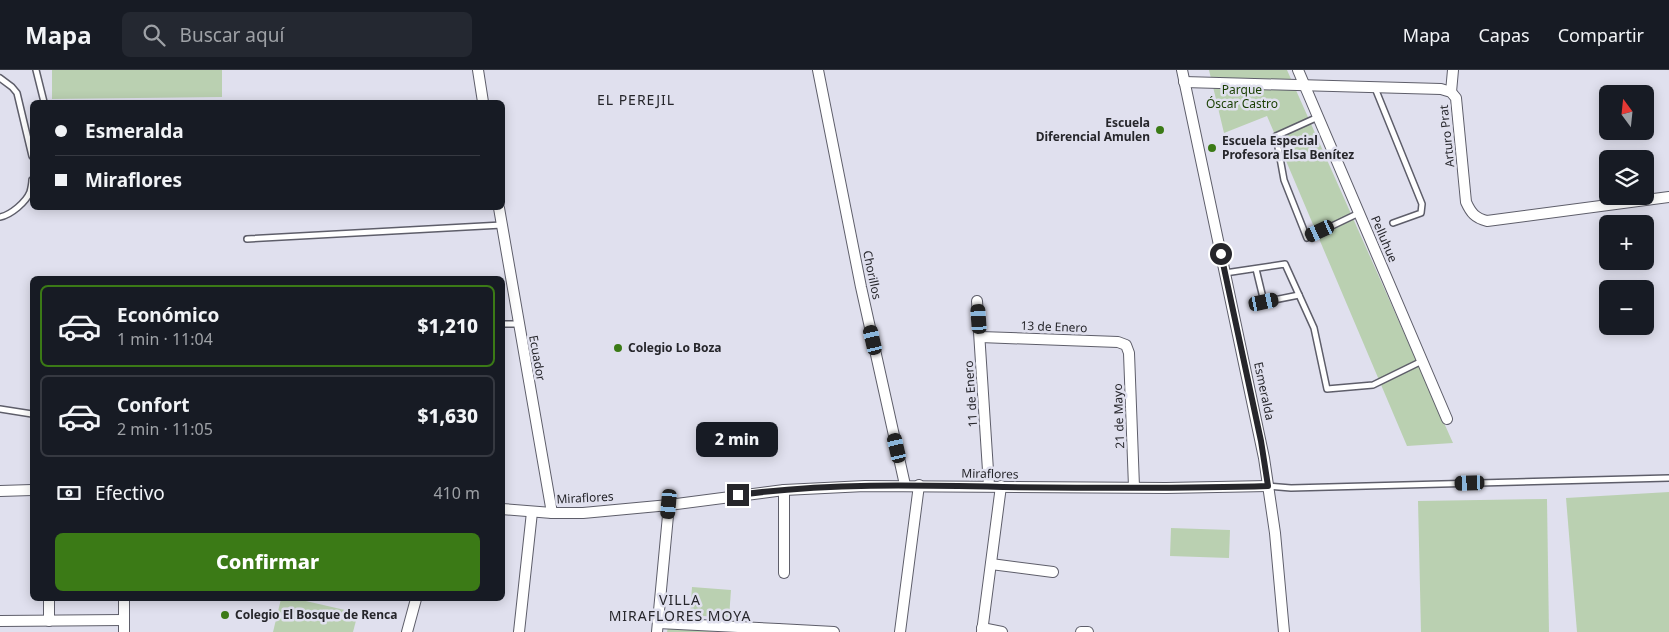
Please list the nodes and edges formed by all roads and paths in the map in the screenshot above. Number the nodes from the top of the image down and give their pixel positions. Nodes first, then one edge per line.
1 (36, 70) edge
2 (478, 70) edge
3 (818, 70) edge
4 (1182, 70) edge
5 (1298, 70) edge
6 (1454, 70) edge
7 (0, 78) edge
8 (1184, 82) junction
9 (1304, 85) junction
10 (1375, 87) junction
11 (1451, 92) junction
12 (44, 100) edge
13 (483, 100) edge
14 (1318, 117) junction
15 (30, 148) edge
16 (30, 193) edge
17 (1669, 198) edge
18 (499, 210) edge
19 (1359, 213) junction
20 (0, 217) edge
21 (1394, 223) dead end
22 (502, 225) junction
23 (247, 239) dead end
24 (1256, 269) junction
25 (1226, 273) junction
26 (1299, 295) junction
27 (977, 301) dead end
28 (505, 324) edge
29 (518, 324) junction
30 (980, 337) junction
31 (1126, 345) joint
32 (1422, 360) junction
33 (0, 409) edge
34 (30, 414) edge
35 (1448, 419) dead end
36 (1669, 478) edge
37 (905, 485) junction
38 (919, 485) junction
39 (989, 486) junction
40 (1001, 486) junction
41 (1268, 486) junction
42 (1134, 487) junction
43 (30, 490) edge
44 (784, 490) junction
45 (0, 491) edge
46 (669, 504) junction
47 (505, 509) edge
48 (532, 512) junction
49 (552, 513) junction
50 (991, 564) junction
51 (1053, 572) dead end
52 (784, 573) dead end
53 (49, 601) edge
54 (124, 601) edge
55 (415, 601) edge
56 (124, 620) junction
57 (49, 621) junction
58 (0, 622) edge
59 (657, 628) edge
60 (982, 630) edge
61 (777, 631) edge
62 (124, 632) edge
63 (407, 632) edge
64 (519, 632) edge
65 (834, 632) edge
66 (900, 632) edge
67 (1002, 632) edge
68 (1081, 632) edge
69 (1088, 632) edge
70 (1284, 632) edge

1 - 12 lane
2 - 13 street
3 - 37 street, Chorillos
4 - 8 street, Esmeralda
5 - 9 street, Pelluhue
6 - 11 street
7 - 15 lane
8 - 9 street, Arturo Prat
8 - 25 street, Esmeralda
9 - 10 street, Arturo Prat
9 - 14 street, Pelluhue
10 - 11 street, Arturo Prat
10 - 21 lane
11 - 17 street, Arturo Prat
14 - 19 street, Pelluhue
14 - 19 lane
16 - 20 lane
18 - 22 street, Ecuador
19 - 32 street, Pelluhue
22 - 23 lane
22 - 29 street, Ecuador
24 - 25 lane
24 - 26 lane
24 - 26 lane
25 - 41 street, Esmeralda
26 - 32 lane
27 - 30 street, 11 de Enero
28 - 29 lane
29 - 49 street, Ecuador
30 - 31 street, 13 de Enero
30 - 39 street, 11 de Enero
31 - 42 street, 21 de Mayo
32 - 35 street, Pelluhue
33 - 34 lane
36 - 41 lane
37 - 38 street, Miraflores
37 - 44 street, Miraflores
38 - 39 street, Miraflores
38 - 66 street
39 - 40 street, Miraflores
40 - 42 street, Miraflores
40 - 50 street
41 - 42 street, Miraflores
41 - 70 street, Esmeralda
43 - 45 street
44 - 46 street, Miraflores
44 - 52 street
46 - 49 street, Miraflores
46 - 59 street
47 - 48 street, Miraflores
48 - 49 street, Miraflores
48 - 64 street
50 - 51 street
50 - 60 street
53 - 57 street
54 - 56 street
55 - 63 street
56 - 57 street
56 - 62 street
57 - 58 street
59 - 61 street
60 - 67 street
61 - 65 street
68 - 69 street

